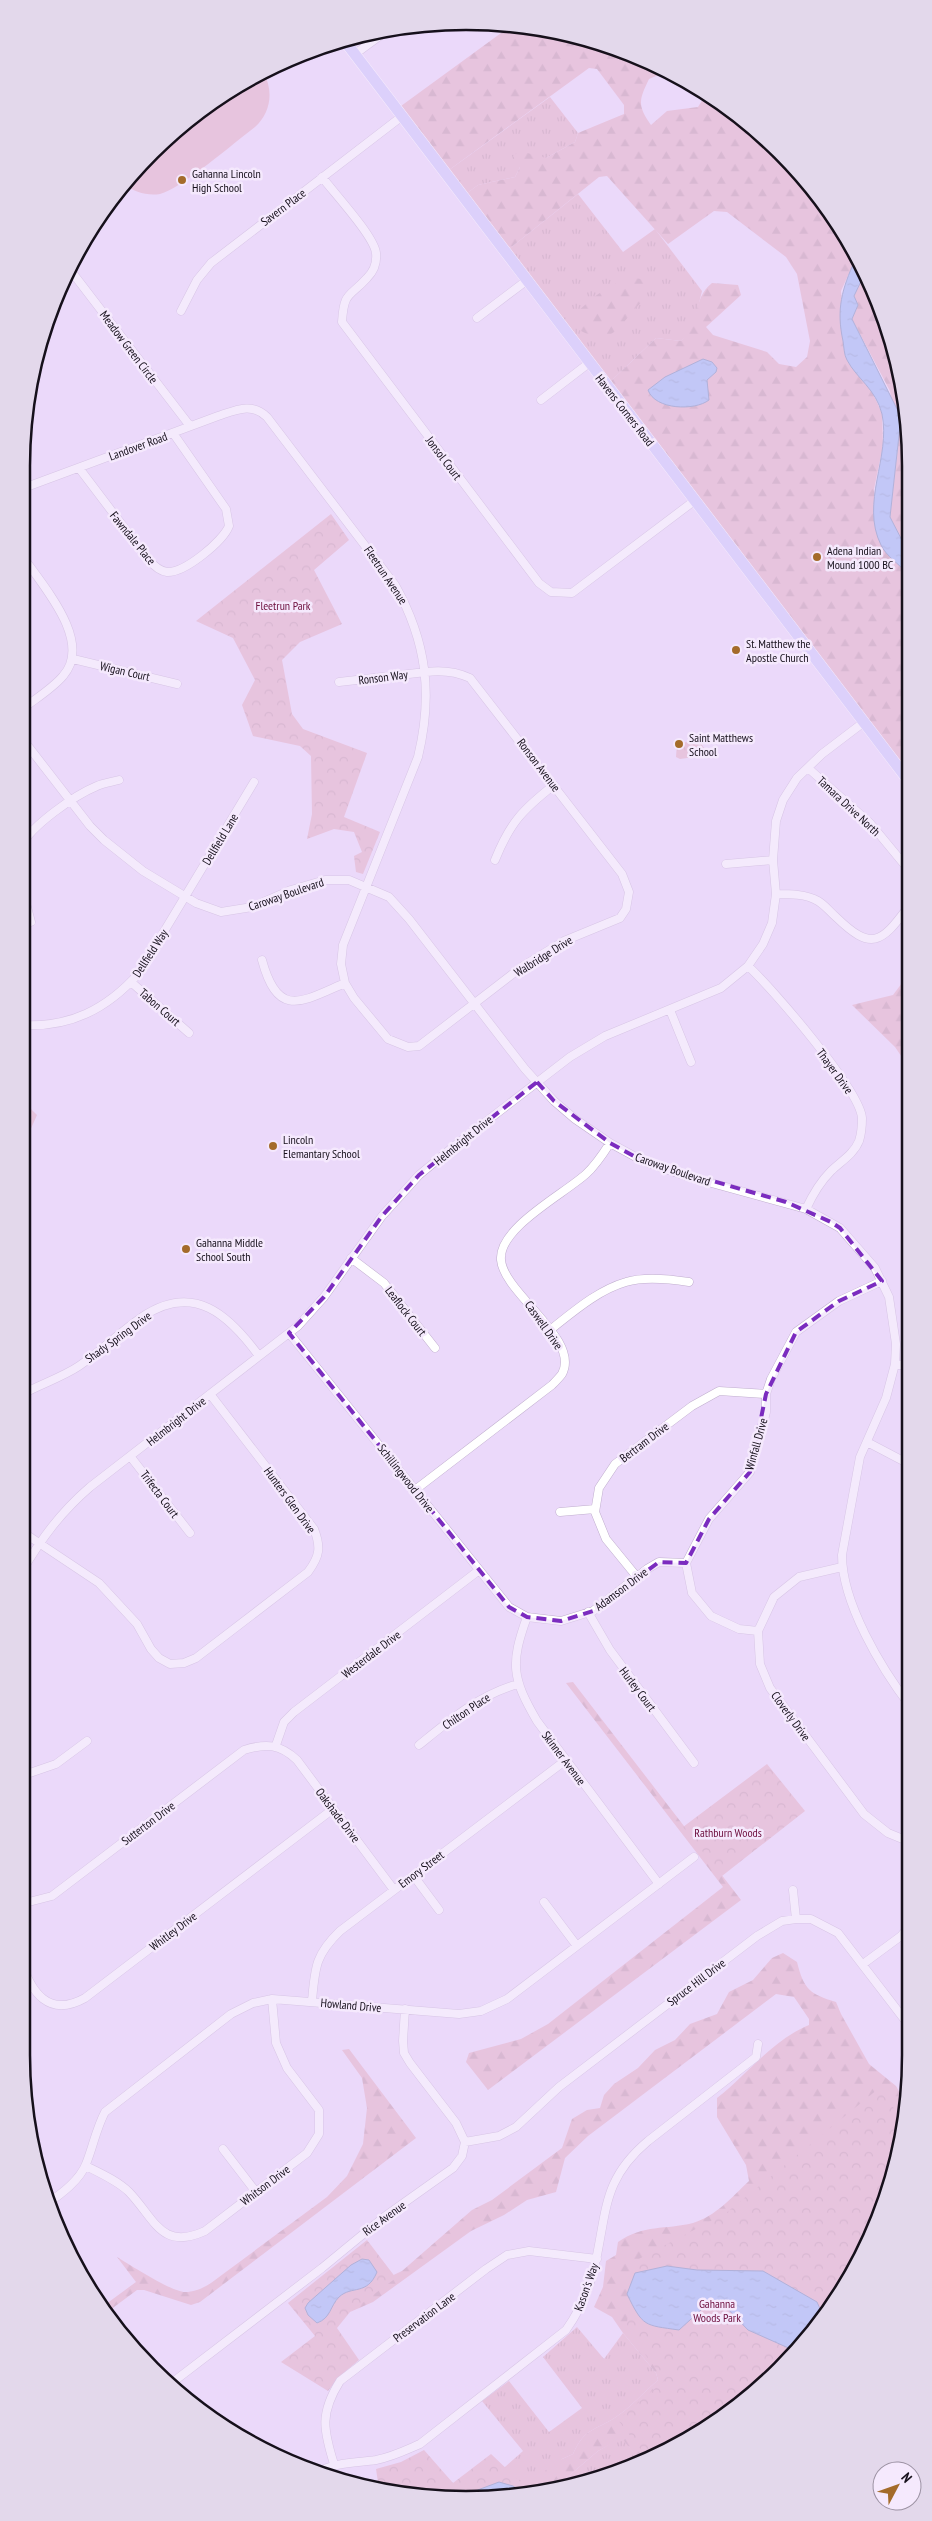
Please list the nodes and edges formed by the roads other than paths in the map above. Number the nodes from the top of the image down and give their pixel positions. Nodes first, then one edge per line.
1 (376, 39) edge
2 (349, 46) edge
3 (355, 54) junction
4 (401, 117) junction
5 (322, 177) junction
6 (74, 275) edge
7 (526, 281) junction
8 (182, 312) dead end
9 (477, 318) dead end
10 (589, 363) junction
11 (541, 400) dead end
12 (255, 409) joint
13 (190, 426) junction
14 (174, 433) junction
15 (79, 468) junction
16 (30, 486) edge
17 (694, 501) junction
18 (30, 567) edge
19 (72, 659) junction
20 (426, 672) junction
21 (339, 682) dead end
22 (177, 684) dead end
23 (30, 703) edge
24 (864, 722) junction
25 (30, 749) edge
26 (808, 768) junction
27 (902, 772) edge
28 (119, 780) dead end
29 (254, 782) dead end
30 (554, 785) junction
31 (71, 802) junction
32 (30, 835) edge
33 (495, 860) dead end
34 (773, 860) junction
35 (902, 862) edge
36 (726, 864) dead end
37 (366, 888) junction
38 (629, 892) joint
39 (776, 894) junction
40 (185, 897) junction
41 (902, 915) edge
42 (30, 918) edge
43 (31, 922) dead end
44 (262, 960) dead end
45 (748, 966) junction
46 (131, 982) junction
47 (345, 983) junction
48 (475, 1004) junction
49 (670, 1010) junction
50 (30, 1026) edge
51 (189, 1033) dead end
52 (691, 1062) dead end
53 (536, 1082) junction
54 (610, 1143) junction
55 (806, 1209) junction
56 (351, 1258) junction
57 (882, 1281) junction
58 (689, 1282) dead end
59 (550, 1330) junction
60 (289, 1333) junction
61 (435, 1348) dead end
62 (260, 1356) junction
63 (895, 1364) junction
64 (902, 1365) edge
65 (30, 1390) edge
66 (210, 1394) junction
67 (766, 1394) junction
68 (867, 1442) junction
69 (130, 1456) junction
70 (902, 1460) edge
71 (415, 1490) junction
72 (595, 1510) junction
73 (560, 1512) dead end
74 (190, 1533) dead end
75 (30, 1537) edge
76 (39, 1543) junction
77 (30, 1558) edge
78 (686, 1563) junction
79 (842, 1567) junction
80 (478, 1571) junction
81 (636, 1577) junction
82 (588, 1612) junction
83 (527, 1617) junction
84 (758, 1631) junction
85 (518, 1684) junction
86 (902, 1693) edge
87 (87, 1741) dead end
88 (276, 1745) junction
89 (419, 1745) dead end
90 (566, 1760) junction
91 (694, 1763) dead end
92 (30, 1773) edge
93 (334, 1809) junction
94 (902, 1839) edge
95 (694, 1857) dead end
96 (413, 1876) junction
97 (659, 1884) junction
98 (394, 1890) junction
99 (792, 1890) dead end
100 (30, 1902) edge
101 (544, 1902) dead end
102 (439, 1910) dead end
103 (796, 1919) junction
104 (902, 1935) edge
105 (577, 1946) junction
106 (863, 1964) junction
107 (30, 1982) edge
108 (272, 1999) junction
109 (312, 2001) junction
110 (405, 2010) junction
111 (902, 2016) edge
112 (758, 2044) dead end
113 (465, 2142) junction
114 (223, 2149) dead end
115 (86, 2166) junction
116 (256, 2192) junction
117 (54, 2198) edge
118 (597, 2260) junction
119 (176, 2380) edge
120 (334, 2464) junction
121 (326, 2468) edge

1 - 3 street
2 - 3 main road, Havens Corners Road
3 - 4 main road, Havens Corners Road
4 - 5 street, Savern Place
4 - 7 main road, Havens Corners Road
5 - 8 street, Savern Place
5 - 17 street, Jonsol Court
6 - 13 street, Meadow Green Circle
7 - 9 street
7 - 10 main road, Havens Corners Road
10 - 11 street
10 - 17 main road, Havens Corners Road
12 - 13 street, Landover Road
12 - 20 street, Fleetrun Avenue
13 - 14 street, Landover Road
14 - 15 street, Landover Road
14 - 15 street, Fawndale Place
15 - 16 street, Landover Road
17 - 24 main road, Havens Corners Road
18 - 19 street
19 - 22 street, Wigan Court
19 - 23 street
20 - 21 street, Ronson Way
20 - 30 street, Ronson Avenue
20 - 37 street, Fleetrun Avenue
24 - 26 street, Helmbright Drive
24 - 27 main road, Havens Corners Road
25 - 31 street, Caroway Boulevard
26 - 34 street, Helmbright Drive
26 - 35 street, Tamara Drive North
28 - 31 street
29 - 40 street, Dellfield Lane
30 - 33 street
30 - 38 street, Ronson Avenue
31 - 32 street
31 - 40 street, Caroway Boulevard
34 - 36 street
34 - 39 street, Helmbright Drive
37 - 40 street, Caroway Boulevard
37 - 47 street, Fleetrun Avenue
37 - 48 street, Caroway Boulevard
38 - 48 street, Walbridge Drive
39 - 41 street
39 - 45 street, Helmbright Drive
40 - 46 street, Dellfield Way
42 - 43 street
44 - 47 street
45 - 49 street, Helmbright Drive
45 - 55 street, Thayer Drive
46 - 50 street, Dellfield Way
46 - 51 street, Tabon Court
47 - 48 street, Walbridge Drive
48 - 53 street, Caroway Boulevard
49 - 52 street
49 - 53 street, Helmbright Drive
53 - 54 street, Caroway Boulevard
53 - 56 street, Helmbright Drive
54 - 55 street, Caroway Boulevard
54 - 59 street, Caswell Drive
55 - 57 street, Caroway Boulevard
56 - 60 street, Helmbright Drive
56 - 61 street, Leaflock Court
57 - 63 street, Caroway Boulevard
57 - 67 street, Winfall Drive
58 - 59 street
59 - 71 street, Caswell Drive
60 - 62 street, Helmbright Drive
60 - 71 street, Schillingwood Drive
62 - 65 street, Shady Spring Drive
62 - 66 street, Helmbright Drive
63 - 64 street
63 - 68 street, Caroway Boulevard
66 - 69 street, Helmbright Drive
66 - 76 street, Hunters Glen Drive
67 - 72 street, Bertram Drive
67 - 78 street, Winfall Drive
68 - 70 street
68 - 79 street, Caroway Boulevard
69 - 74 street, Trifecta Court
69 - 76 street, Helmbright Drive
71 - 80 street, Schillingwood Drive
72 - 73 street
72 - 81 street
75 - 76 street
76 - 77 street, Helmbright Drive
78 - 81 street, Adamson Drive
78 - 84 street
79 - 84 street, Cloverly Drive
79 - 86 street, Caroway Boulevard
80 - 83 street, Schillingwood Drive
80 - 88 street, Westerdale Drive
81 - 82 street, Adamson Drive
82 - 83 street, Adamson Drive
82 - 91 street, Hurley Court
83 - 85 street, Skinner Avenue
84 - 94 street, Cloverly Drive
85 - 89 street, Chilton Place
85 - 90 street, Skinner Avenue
87 - 92 street
88 - 93 street, Oakshade Drive
88 - 100 street, Sutterton Drive
90 - 96 street, Emory Street
90 - 97 street, Skinner Avenue
93 - 98 street, Oakshade Drive
93 - 107 street, Whitley Drive
95 - 97 street, Howland Drive
96 - 98 street, Emory Street
96 - 102 street
97 - 105 street, Howland Drive
98 - 109 street, Emory Street
99 - 103 street
101 - 105 street
103 - 106 street, Spruce Hill Drive
103 - 113 street, Spruce Hill Drive
104 - 106 street
105 - 110 street, Howland Drive
106 - 111 street, Spruce Hill Drive
108 - 109 street, Howland Drive
108 - 115 street, Howland Drive
108 - 116 street, Whitson Drive
109 - 110 street, Howland Drive
110 - 113 street
112 - 118 street, Kason's Way
113 - 119 street, Rice Avenue
114 - 116 street
115 - 116 street, Whitson Drive
115 - 117 street, Howland Drive
118 - 120 street, Kason's Way
118 - 120 street, Preservation Lane
120 - 121 street, Kason's Way

